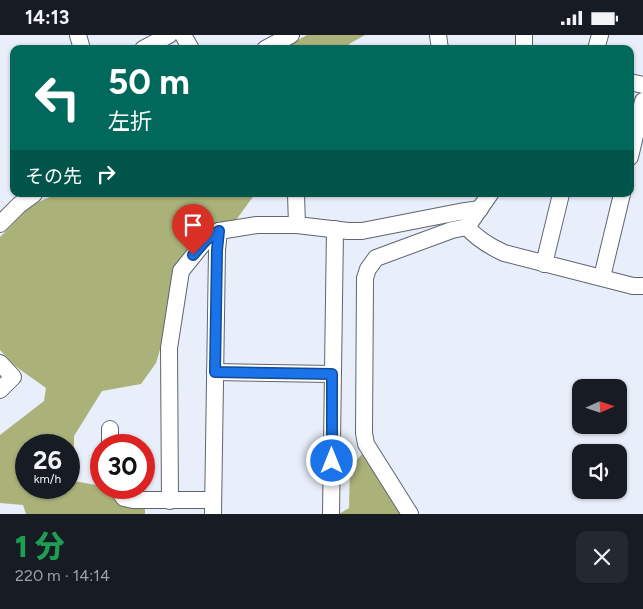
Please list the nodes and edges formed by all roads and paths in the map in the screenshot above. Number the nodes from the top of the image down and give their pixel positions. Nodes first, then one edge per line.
1 (169, 35) edge
2 (291, 35) edge
3 (150, 45) edge
4 (272, 45) edge
5 (643, 101) edge
6 (634, 140) edge
7 (30, 197) edge
8 (296, 197) edge
9 (488, 197) edge
10 (560, 197) edge
11 (621, 197) edge
12 (480, 209) junction
13 (0, 224) edge
14 (296, 225) junction
15 (467, 227) junction
16 (335, 229) junction
17 (219, 231) junction
18 (544, 264) junction
19 (602, 277) junction
20 (643, 286) edge
21 (0, 363) edge
22 (215, 372) junction
23 (332, 374) junction
24 (0, 390) edge
25 (127, 499) edge
26 (170, 501) junction
27 (213, 507) edge
28 (331, 514) edge
29 (410, 514) edge

1 - 3 street
2 - 4 street
5 - 6 street
7 - 13 street
8 - 14 street
9 - 12 street
10 - 18 street
11 - 19 street
12 - 15 street
12 - 16 street
14 - 16 street
14 - 17 street
15 - 18 street
15 - 29 street
16 - 23 street
17 - 22 street
17 - 26 street
18 - 19 street
19 - 20 street
21 - 24 street
22 - 23 street
22 - 27 street
23 - 28 street
25 - 26 street
26 - 27 street

